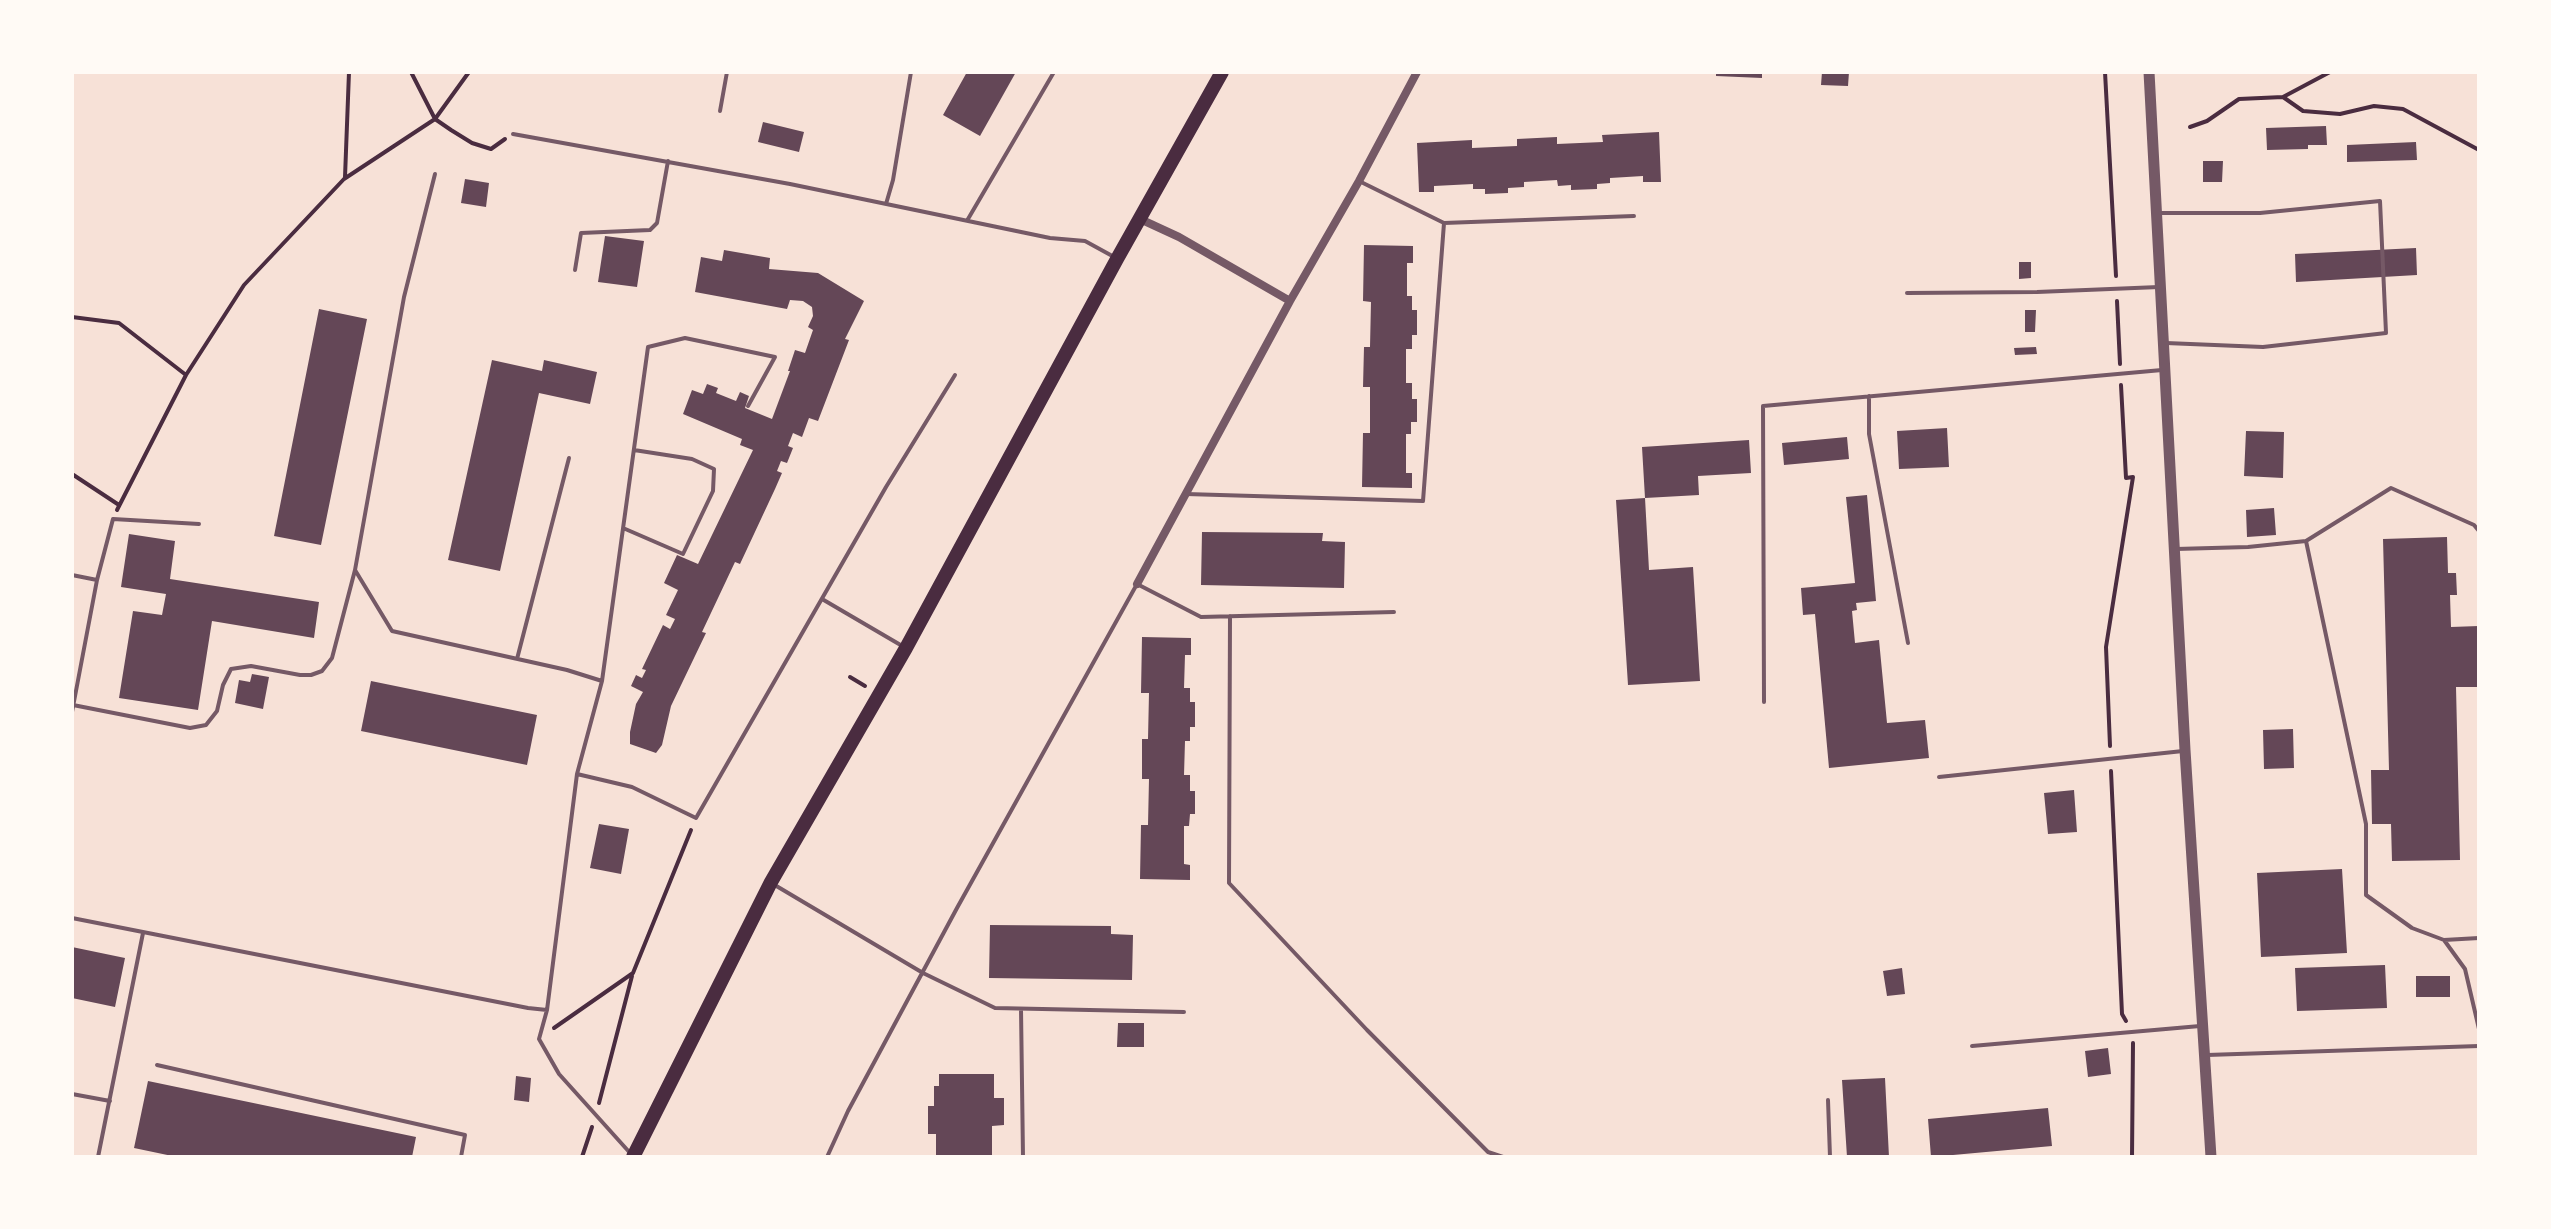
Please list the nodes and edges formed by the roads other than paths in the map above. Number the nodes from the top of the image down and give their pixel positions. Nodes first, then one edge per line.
1 (727, 72) edge
2 (911, 72) edge
3 (1054, 72) edge
4 (1222, 72) edge
5 (1417, 72) edge
6 (2149, 72) edge
7 (720, 111) dead end
8 (513, 134) road end
9 (668, 161) junction
10 (435, 174) dead end
11 (1359, 181) junction
12 (886, 204) junction
13 (2155, 213) junction
14 (1634, 216) dead end
15 (968, 219) junction
16 (1140, 219) junction
17 (1444, 223) junction
18 (1117, 259) junction
19 (575, 270) dead end
20 (2159, 287) junction
21 (1907, 293) dead end
22 (1290, 301) junction
23 (2163, 343) junction
24 (2164, 370) junction
25 (955, 375) dead end
26 (1869, 396) junction
27 (748, 406) dead end
28 (634, 450) junction
29 (569, 458) dead end
30 (1186, 494) junction
31 (199, 524) dead end
32 (623, 528) junction
33 (2479, 531) edge
34 (2306, 541) junction
35 (2174, 549) junction
36 (355, 570) junction
37 (72, 575) edge
38 (97, 580) junction
39 (1137, 584) junction
40 (821, 599) junction
41 (1394, 612) dead end
42 (1230, 616) junction
43 (1908, 643) dead end
44 (906, 648) junction
45 (517, 659) junction
46 (602, 681) junction
47 (1764, 702) dead end
48 (73, 705) edge
49 (72, 712) edge
50 (2185, 750) junction
51 (577, 774) junction
52 (1939, 777) dead end
53 (771, 882) junction
54 (72, 918) edge
55 (143, 933) junction
56 (2479, 938) edge
57 (2444, 940) junction
58 (923, 973) junction
59 (1021, 1009) junction
60 (547, 1010) junction
61 (1184, 1012) dead end
62 (2202, 1026) junction
63 (2479, 1029) edge
64 (1972, 1046) dead end
65 (2479, 1046) edge
66 (2204, 1055) junction
67 (157, 1065) dead end
68 (72, 1094) edge
69 (1828, 1100) dead end
70 (110, 1101) junction
71 (98, 1157) edge
72 (461, 1157) edge
73 (634, 1157) edge
74 (827, 1157) edge
75 (1023, 1157) edge
76 (1503, 1157) edge
77 (1830, 1157) edge
78 (2211, 1157) edge

1 - 7 lane
2 - 12 lane
3 - 15 lane
4 - 16 main road
5 - 11 street
6 - 13 street
8 - 9 lane
9 - 12 lane
9 - 19 lane
10 - 36 lane
11 - 17 lane
11 - 22 street
12 - 15 lane
13 - 20 street
13 - 23 lane
14 - 17 lane
15 - 18 lane
16 - 18 main road
16 - 22 street
17 - 30 lane
18 - 44 main road
20 - 21 lane
20 - 23 street
22 - 30 street
23 - 24 street
24 - 26 lane
24 - 35 street
25 - 40 lane
26 - 43 lane
26 - 47 lane
27 - 28 lane
28 - 32 lane
28 - 32 lane
29 - 45 lane
30 - 39 street
31 - 38 lane
32 - 46 lane
33 - 34 lane
34 - 35 lane
34 - 57 lane
35 - 50 street
36 - 45 lane
36 - 48 lane
37 - 38 lane
38 - 48 lane
39 - 42 lane
39 - 58 lane
40 - 44 lane
40 - 51 lane
41 - 42 lane
42 - 76 lane
44 - 53 main road
45 - 46 lane
46 - 51 lane
48 - 49 lane
50 - 52 lane
50 - 62 street
51 - 60 lane
53 - 58 lane
53 - 73 main road
54 - 55 lane
55 - 60 lane
55 - 70 lane
56 - 57 lane
57 - 63 lane
58 - 59 lane
58 - 74 lane
59 - 61 lane
59 - 75 lane
60 - 73 lane
62 - 64 lane
62 - 66 street
65 - 66 lane
66 - 78 street
67 - 72 lane
68 - 70 lane
69 - 77 lane
70 - 71 lane

